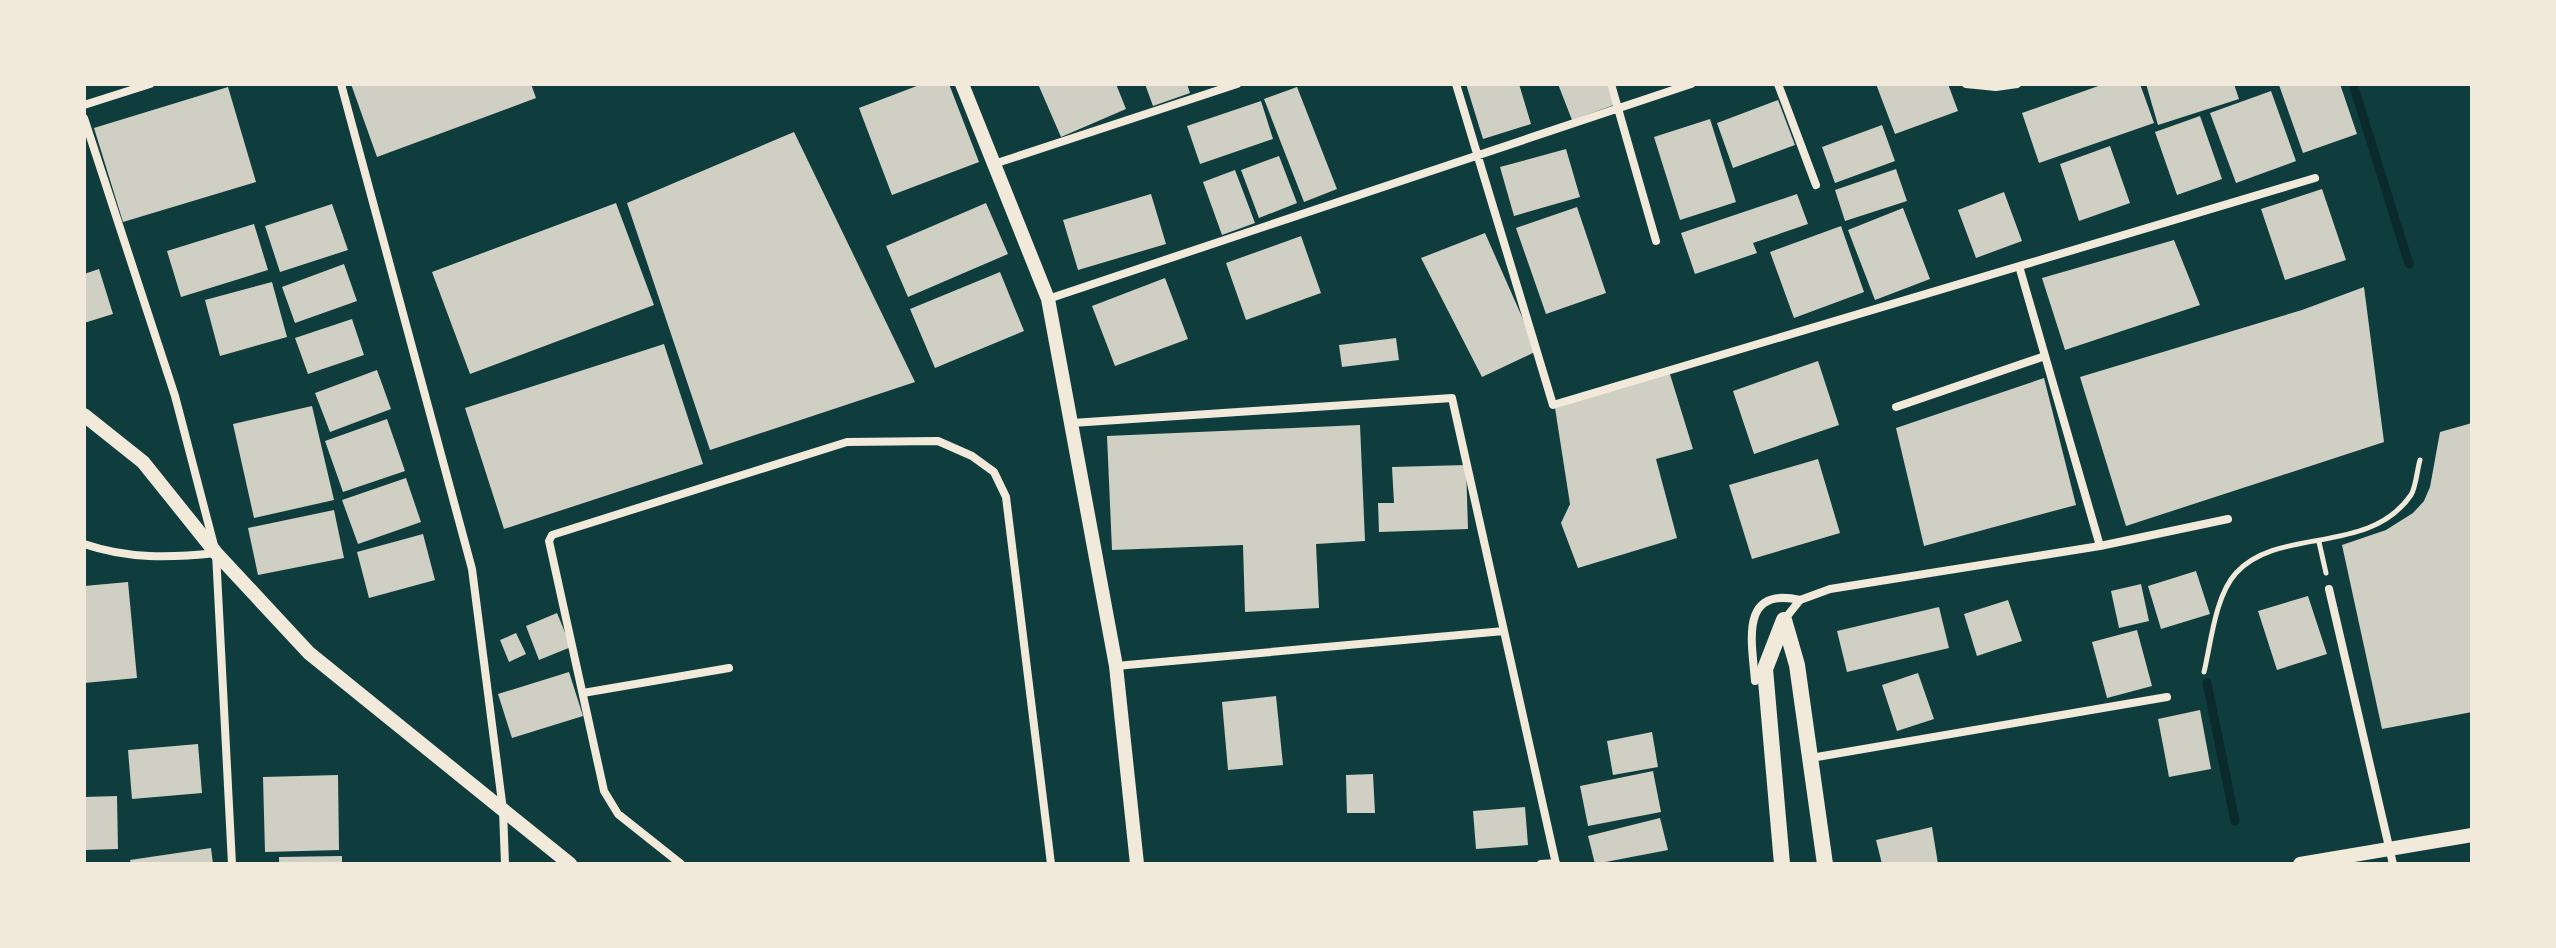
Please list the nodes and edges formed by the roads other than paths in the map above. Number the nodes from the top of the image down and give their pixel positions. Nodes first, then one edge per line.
1 (150, 84) edge
2 (341, 84) edge
3 (962, 84) edge
4 (1237, 84) edge
5 (1456, 84) edge
6 (1611, 84) edge
7 (1691, 84) edge
8 (1778, 84) edge
9 (1966, 84) edge
10 (2017, 84) edge
11 (84, 105) edge
12 (1619, 108) junction
13 (84, 118) edge
14 (1479, 155) junction
15 (994, 164) junction
16 (2315, 178) dead end
17 (1816, 185) dead end
18 (1656, 241) dead end
19 (2019, 266) junction
20 (1048, 299) junction
21 (2045, 356) junction
22 (1896, 407) dead end
23 (84, 415) edge
24 (1072, 423) junction
25 (2228, 519) dead end
26 (84, 544) edge
27 (2100, 546) junction
28 (216, 553) junction
29 (2329, 589) road end
30 (1800, 600) junction
31 (1784, 620) junction
32 (1504, 631) junction
33 (1797, 665) junction
34 (1116, 666) junction
35 (729, 668) dead end
36 (1760, 675) junction
37 (583, 693) junction
38 (2167, 697) dead end
39 (1810, 758) junction
40 (503, 810) junction
41 (2472, 835) edge
42 (2390, 849) junction
43 (232, 864) edge
44 (505, 864) edge
45 (570, 864) edge
46 (681, 864) edge
47 (1051, 864) edge
48 (1137, 864) edge
49 (1541, 864) edge
50 (1556, 864) edge
51 (1782, 864) edge
52 (1825, 864) edge
53 (2300, 864) edge
54 (2393, 864) edge

1 - 11 street
2 - 40 street
3 - 15 street
4 - 15 street
5 - 14 street
6 - 12 street
7 - 12 street
8 - 17 street
9 - 10 street
12 - 14 street
12 - 18 street
13 - 28 street
14 - 19 street
14 - 20 street
15 - 20 street
16 - 19 street
19 - 21 street
20 - 24 street
21 - 22 street
21 - 27 street
23 - 28 street
24 - 32 street
24 - 34 street
25 - 27 street
26 - 28 street
27 - 30 street
28 - 40 street
28 - 43 street
29 - 42 street
30 - 31 street
30 - 36 street
31 - 33 main road
31 - 36 main road
32 - 34 street
32 - 50 street
33 - 36 main road
33 - 39 main road
34 - 48 street
35 - 37 street
36 - 51 main road
37 - 46 street
37 - 47 street
38 - 39 street
39 - 52 main road
40 - 44 street
40 - 45 street
41 - 42 street
42 - 53 street
42 - 54 street
49 - 50 street

